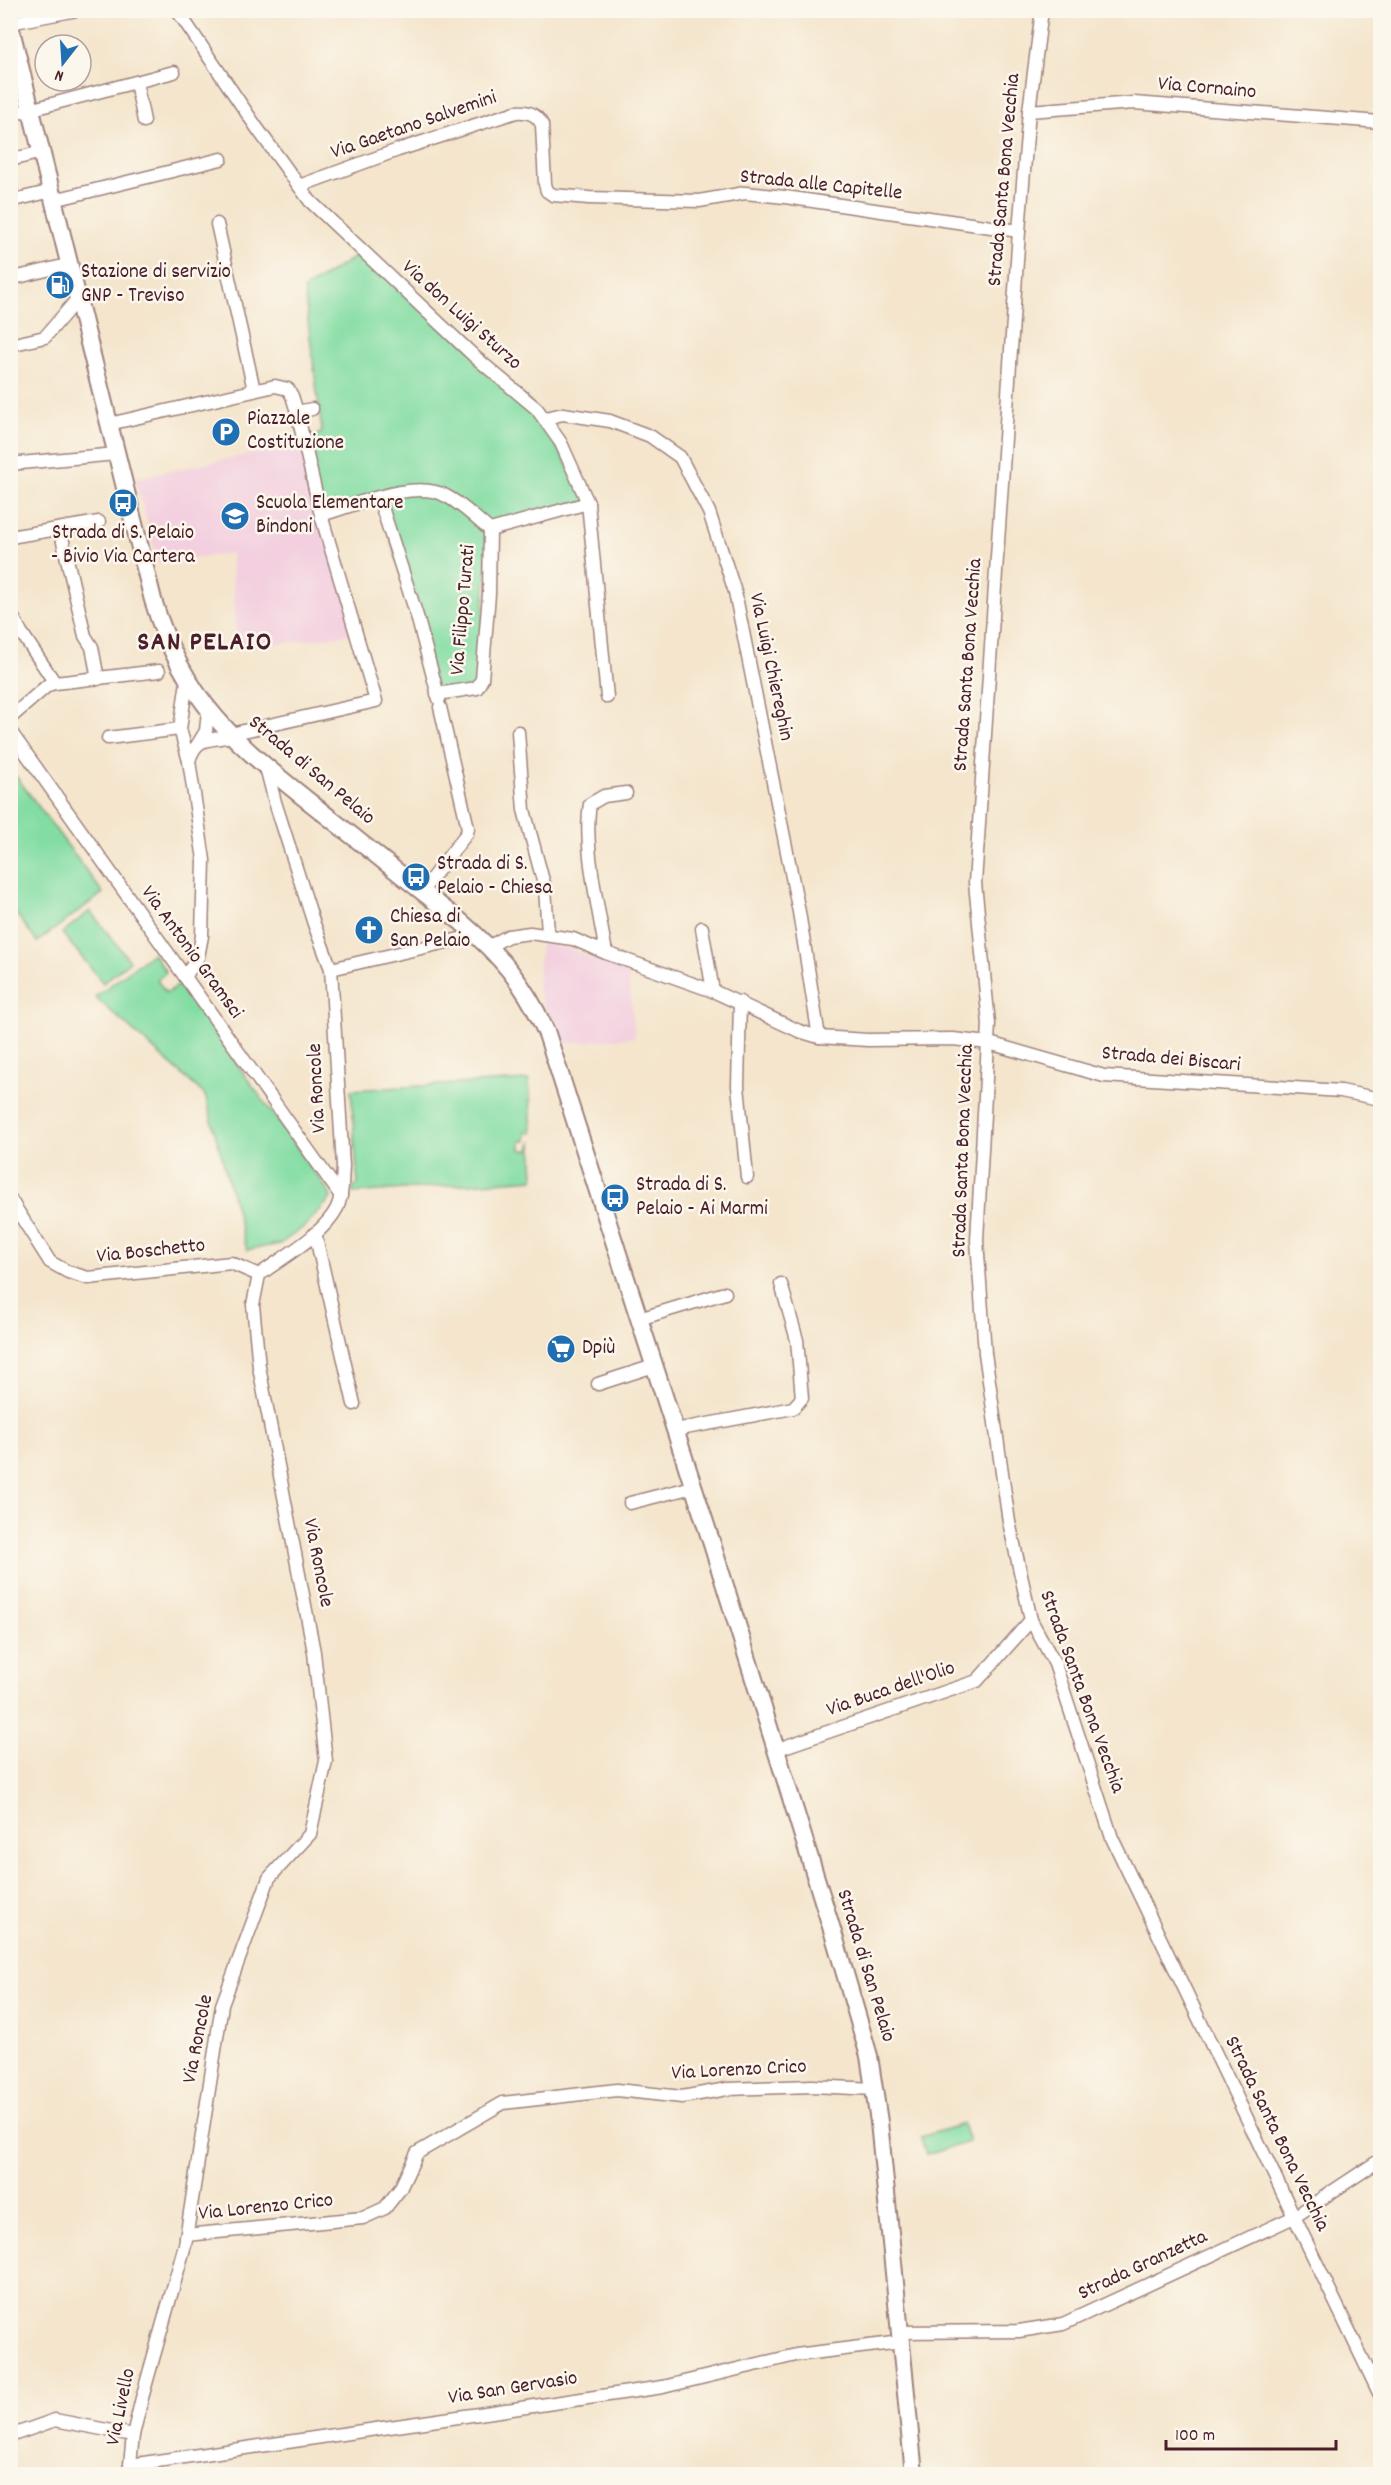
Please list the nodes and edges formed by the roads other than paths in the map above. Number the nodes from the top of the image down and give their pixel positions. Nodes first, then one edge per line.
1 (77, 10) edge
2 (177, 10) edge
3 (1042, 10) edge
4 (10, 25) edge
5 (174, 72) dead end
6 (136, 82) junction
7 (32, 110) junction
8 (1029, 111) junction
9 (10, 115) edge
10 (144, 121) dead end
11 (1380, 122) edge
12 (42, 152) junction
13 (221, 159) dead end
14 (10, 160) edge
15 (299, 186) junction
16 (548, 191) joint
17 (53, 195) junction
18 (10, 201) edge
19 (217, 224) dead end
20 (1019, 231) junction
21 (71, 264) junction
22 (10, 279) edge
23 (79, 297) junction
24 (10, 345) edge
25 (254, 390) junction
26 (312, 409) dead end
27 (297, 412) junction
28 (546, 418) junction
29 (109, 423) junction
30 (116, 454) junction
31 (10, 464) edge
32 (378, 498) junction
33 (588, 503) junction
34 (321, 515) junction
35 (99, 522) dead end
36 (60, 529) junction
37 (490, 530) junction
38 (10, 537) edge
39 (10, 612) edge
40 (159, 671) dead end
41 (98, 679) junction
42 (188, 681) junction
43 (55, 683) junction
44 (607, 697) dead end
45 (438, 700) junction
46 (208, 710) junction
47 (10, 718) edge
48 (180, 729) junction
49 (10, 731) edge
50 (518, 732) dead end
51 (232, 737) junction
52 (108, 738) dead end
53 (197, 744) junction
54 (189, 761) junction
55 (266, 767) junction
56 (288, 785) junction
57 (626, 793) dead end
58 (275, 802) junction
59 (422, 891) junction
60 (702, 928) dead end
61 (474, 933) junction
62 (548, 933) junction
63 (488, 947) junction
64 (606, 953) junction
65 (331, 969) junction
66 (185, 977) junction
67 (712, 991) junction
68 (740, 1002) junction
69 (819, 1037) junction
70 (989, 1043) junction
71 (1380, 1099) edge
72 (747, 1177) dead end
73 (341, 1196) junction
74 (10, 1199) edge
75 (315, 1233) junction
76 (259, 1275) junction
77 (781, 1284) dead end
78 (724, 1293) dead end
79 (639, 1319) junction
80 (654, 1366) junction
81 (598, 1384) dead end
82 (354, 1404) dead end
83 (675, 1430) junction
84 (693, 1487) junction
85 (630, 1503) dead end
86 (1031, 1620) junction
87 (775, 1750) junction
88 (875, 2089) junction
89 (1380, 2160) edge
90 (1294, 2217) junction
91 (186, 2235) junction
92 (900, 2337) junction
93 (154, 2349) joint
94 (1380, 2395) edge
95 (134, 2435) junction
96 (10, 2436) edge
97 (129, 2470) edge
98 (914, 2475) edge

1 - 4 street, Strada di San Pelaio
2 - 15 street, Via don Luigi Sturzo
3 - 8 street, Strada Santa Bona Vecchia
4 - 7 main road, Strada di San Pelaio
5 - 6 street
6 - 7 street
6 - 10 street
7 - 9 street
7 - 12 main road, Strada di San Pelaio
8 - 11 street, Via Cornaino
8 - 20 street, Strada Santa Bona Vecchia
12 - 14 street
12 - 17 main road, Strada di San Pelaio
13 - 17 street
15 - 16 street, Via Gaetano Salvemini
15 - 28 street, Via don Luigi Sturzo
16 - 20 street, Strada alle Capitelle
17 - 18 street
17 - 21 main road, Strada di San Pelaio
19 - 25 street
20 - 70 street, Strada Santa Bona Vecchia
21 - 22 street
21 - 23 main road, Strada di San Pelaio
23 - 24 street
23 - 29 main road, Strada di San Pelaio
25 - 27 street
25 - 29 street
26 - 27 street
27 - 34 street
28 - 33 street, Via don Luigi Sturzo
28 - 69 street, Via Luigi Chiereghin
29 - 30 main road, Strada di San Pelaio
30 - 31 street
30 - 42 main road, Strada di San Pelaio
32 - 34 street
32 - 37 street
32 - 45 street
33 - 37 street
33 - 44 street, Via don Luigi Sturzo
34 - 51 street
35 - 36 street
36 - 38 street
36 - 41 street
37 - 45 street, Via Filippo Turati
39 - 43 street
40 - 41 street
41 - 43 street
42 - 46 main road, Strada di San Pelaio
42 - 48 street
43 - 47 street
45 - 59 street
46 - 51 main road, Strada di San Pelaio
46 - 53 street
48 - 52 street
48 - 54 street
49 - 66 street, Via Antonio Gramsci
50 - 62 street
51 - 53 street
51 - 55 main road, Strada di San Pelaio
53 - 54 street
54 - 66 street
55 - 56 main road, Strada di San Pelaio
55 - 58 street, Via Roncole
56 - 58 street
56 - 59 main road, Strada di San Pelaio
57 - 64 street
58 - 65 street, Via Roncole
59 - 61 main road, Strada di San Pelaio
60 - 67 street
61 - 63 main road, Strada di San Pelaio
61 - 65 street
62 - 63 street, Strada dei Biscari
62 - 64 street, Strada dei Biscari
63 - 79 main road, Strada di San Pelaio
64 - 67 street, Strada dei Biscari
65 - 73 street, Via Roncole
66 - 73 street, Via Antonio Gramsci
67 - 68 street, Strada dei Biscari
68 - 69 street, Strada dei Biscari
68 - 72 street
69 - 70 street, Strada dei Biscari
70 - 71 street, Strada dei Biscari
70 - 86 street, Strada Santa Bona Vecchia
73 - 75 street, Via Roncole
74 - 76 street, Via Boschetto
75 - 76 street, Via Roncole
75 - 82 street
76 - 91 street, Via Roncole
77 - 83 street
78 - 79 street
79 - 80 main road, Strada di San Pelaio
80 - 81 street
80 - 83 main road, Strada di San Pelaio
83 - 84 main road, Strada di San Pelaio
84 - 85 street
84 - 87 main road, Strada di San Pelaio
86 - 87 street, Via Buca dell'Olio
86 - 90 street, Strada Santa Bona Vecchia
87 - 88 main road, Strada di San Pelaio
88 - 91 street, Via Lorenzo Crico
88 - 92 main road, Strada di San Pelaio
89 - 90 street, Strada Granzetta
90 - 92 street, Strada Granzetta
90 - 94 street, Strada Santa Bona Vecchia
91 - 93 street, Via Roncole
92 - 97 street, Via San Gervasio
92 - 98 main road, Strada di San Pelaio
93 - 95 street, Via Livello
95 - 96 street
95 - 97 street, Via Livello

